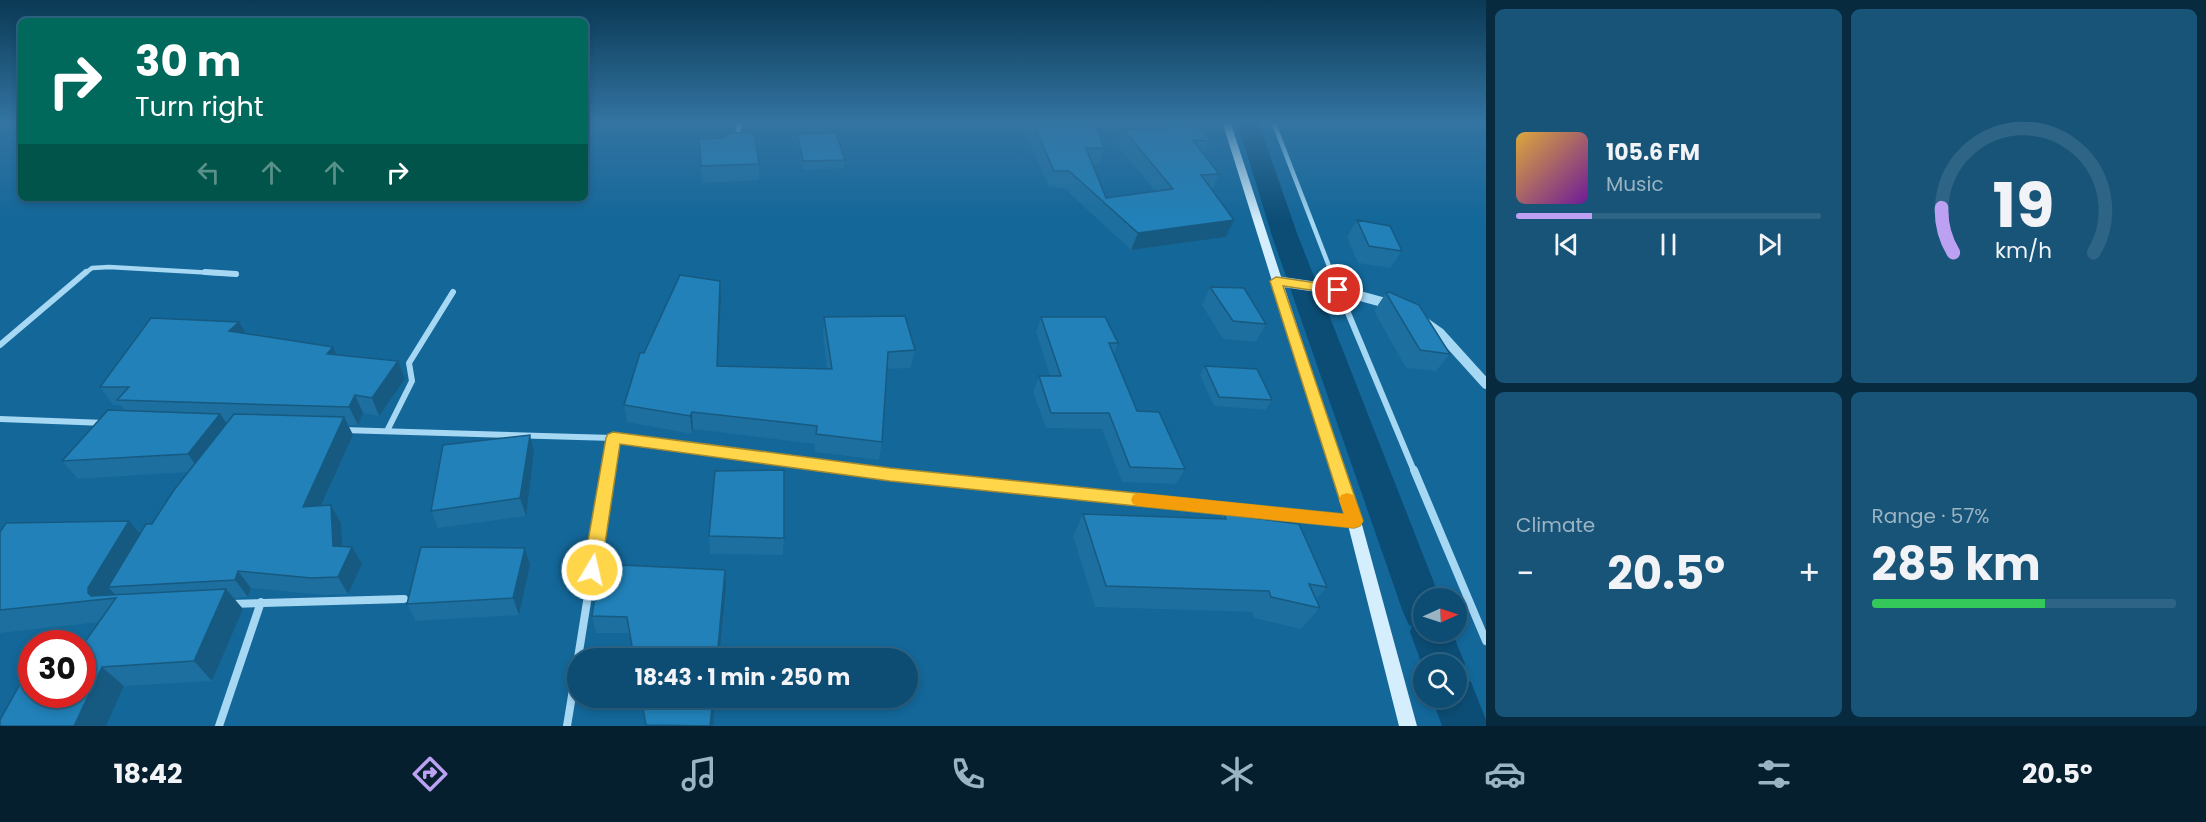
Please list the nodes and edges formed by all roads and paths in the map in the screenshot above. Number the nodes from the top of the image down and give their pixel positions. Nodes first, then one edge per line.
1 (1237, 155) edge
2 (1286, 155) edge
3 (236, 274) dead end
4 (1276, 281) junction
5 (1338, 290) junction
6 (453, 292) dead end
7 (0, 345) edge
8 (1485, 381) edge
9 (0, 419) edge
10 (115, 423) edge
11 (330, 430) edge
12 (387, 431) junction
13 (613, 438) junction
14 (1354, 521) junction
15 (404, 599) dead end
16 (261, 602) junction
17 (216, 605) edge
18 (1486, 641) edge
19 (580, 648) edge
20 (570, 708) edge
21 (219, 726) edge
22 (567, 726) edge
23 (1408, 726) edge

1 - 4 main road
2 - 5 street
3 - 7 street
4 - 5 street
4 - 14 main road
5 - 8 street
5 - 18 street
6 - 12 street
9 - 10 street
11 - 12 street
12 - 13 street
13 - 14 street
13 - 19 street
14 - 23 main road
15 - 16 street
16 - 17 street
16 - 21 street
20 - 22 street

